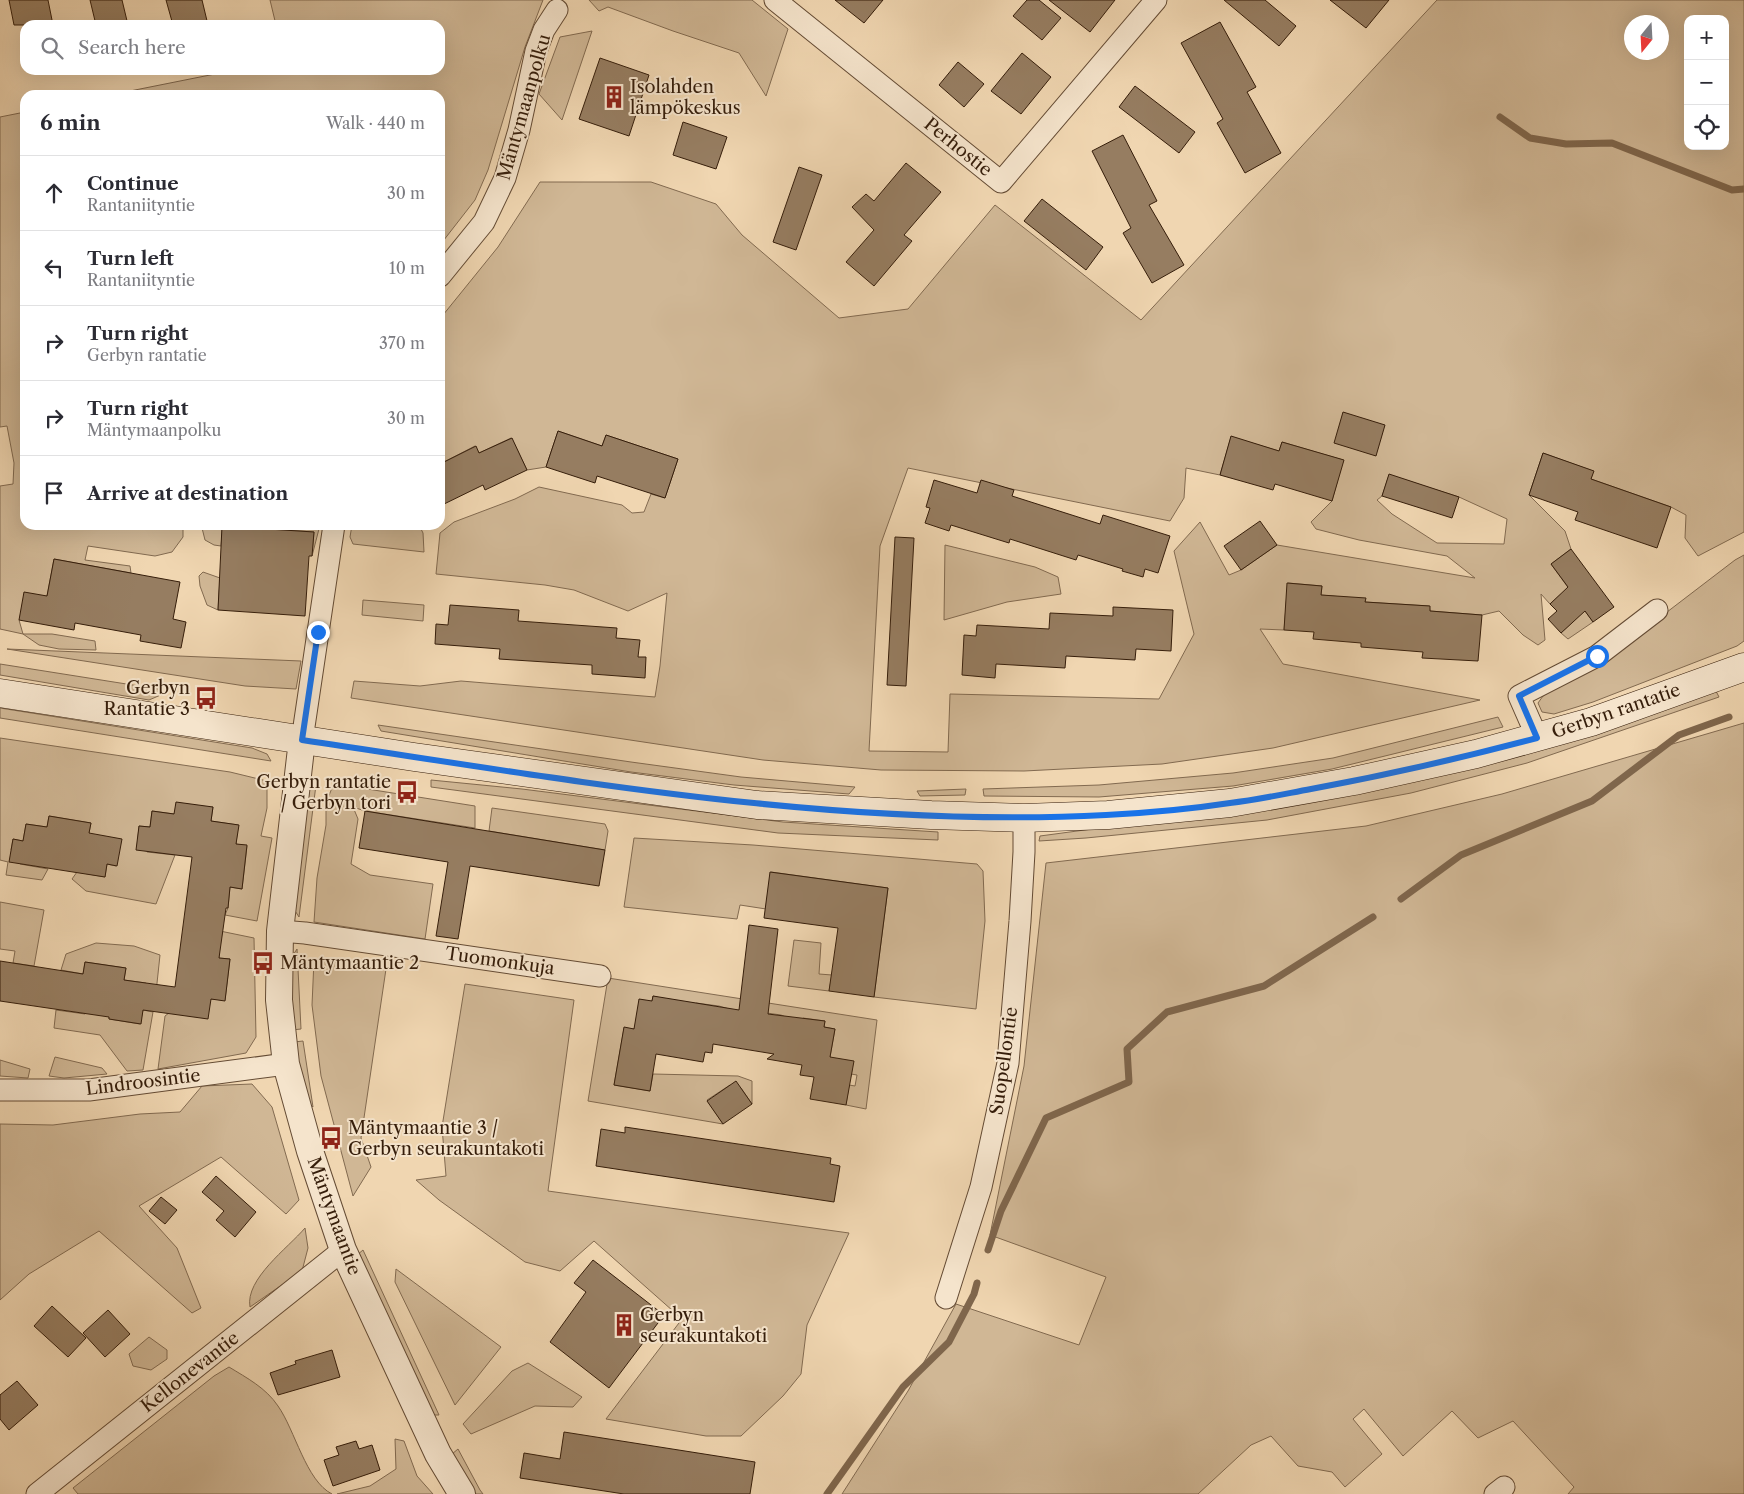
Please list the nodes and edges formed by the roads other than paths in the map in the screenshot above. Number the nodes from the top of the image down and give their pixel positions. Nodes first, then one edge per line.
1 (1156, 0) edge
2 (778, 1) edge
3 (557, 10) dead end
4 (445, 270) edge
5 (333, 530) edge
6 (1657, 610) dead end
7 (1744, 667) edge
8 (0, 693) edge
9 (1537, 738) junction
10 (302, 740) junction
11 (1024, 818) junction
12 (280, 931) junction
13 (600, 976) dead end
14 (286, 1064) junction
15 (0, 1090) edge
16 (343, 1250) junction
17 (946, 1298) dead end
18 (37, 1494) edge
19 (462, 1494) edge

1 - 2 street, Perhostie
3 - 4 street, Mäntymaanpolku
5 - 10 street
6 - 9 street
7 - 9 main road, Gerbyn rantatie
8 - 10 main road, Gerbyn rantatie
9 - 11 main road, Gerbyn rantatie
10 - 11 main road, Gerbyn rantatie
10 - 12 street, Mäntymaantie
11 - 17 street, Suopellontie
12 - 13 street, Tuomonkuja
12 - 14 street, Mäntymaantie
14 - 15 street, Lindroosintie
14 - 16 street, Mäntymaantie
16 - 18 street, Kellonevantie
16 - 19 street, Mäntymaantie

